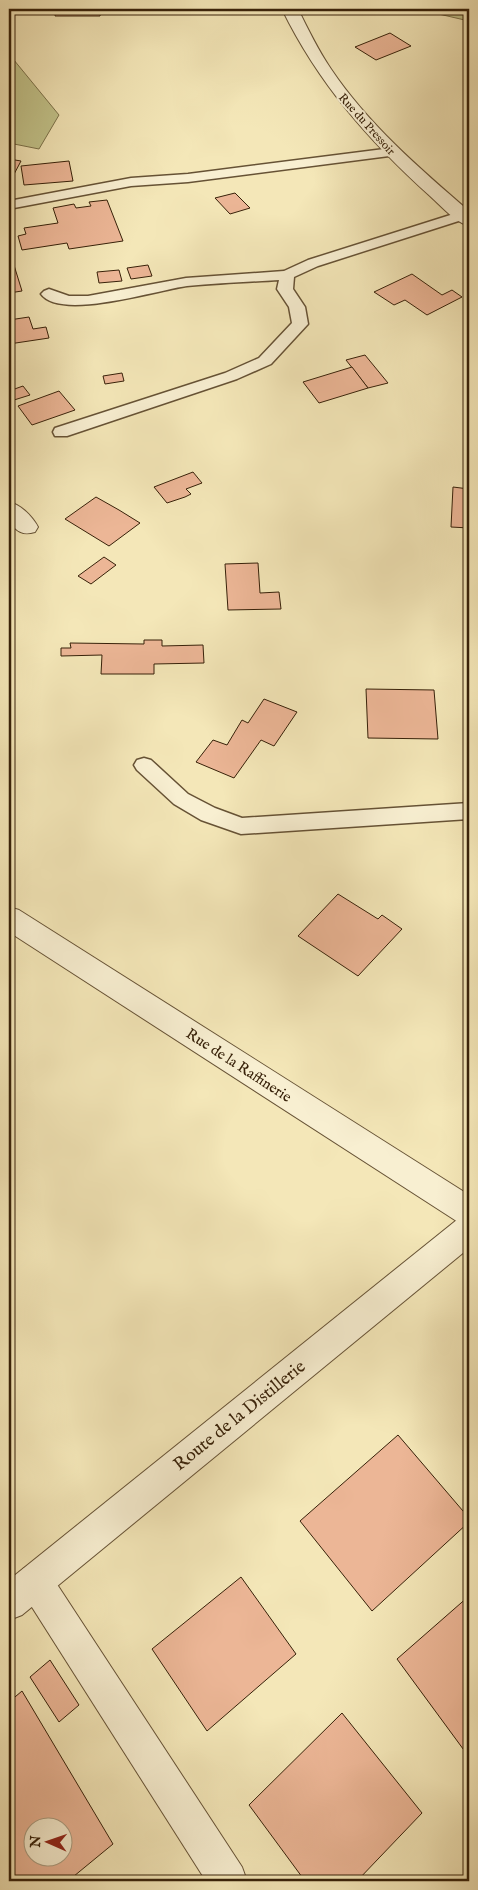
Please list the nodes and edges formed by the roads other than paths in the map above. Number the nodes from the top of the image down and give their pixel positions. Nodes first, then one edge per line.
1 (290, 9) edge
2 (392, 152) junction
3 (14, 204) dead end
4 (466, 217) edge
5 (287, 276) junction
6 (49, 294) dead end
7 (61, 432) dead end
8 (9, 509) edge
9 (28, 528) dead end
10 (144, 765) dead end
11 (469, 811) edge
12 (9, 918) edge
13 (469, 1212) edge
14 (469, 1229) edge
15 (22, 1592) edge
16 (228, 1881) edge

1 - 2 street, Rue du Pressoir
2 - 3 lane
2 - 4 street, Rue du Pressoir
4 - 5 lane
5 - 6 lane
5 - 7 lane
8 - 9 street
10 - 11 lane
12 - 13 street, Rue de la Raffinerie
14 - 15 street, Route de la Distillerie
15 - 16 street

